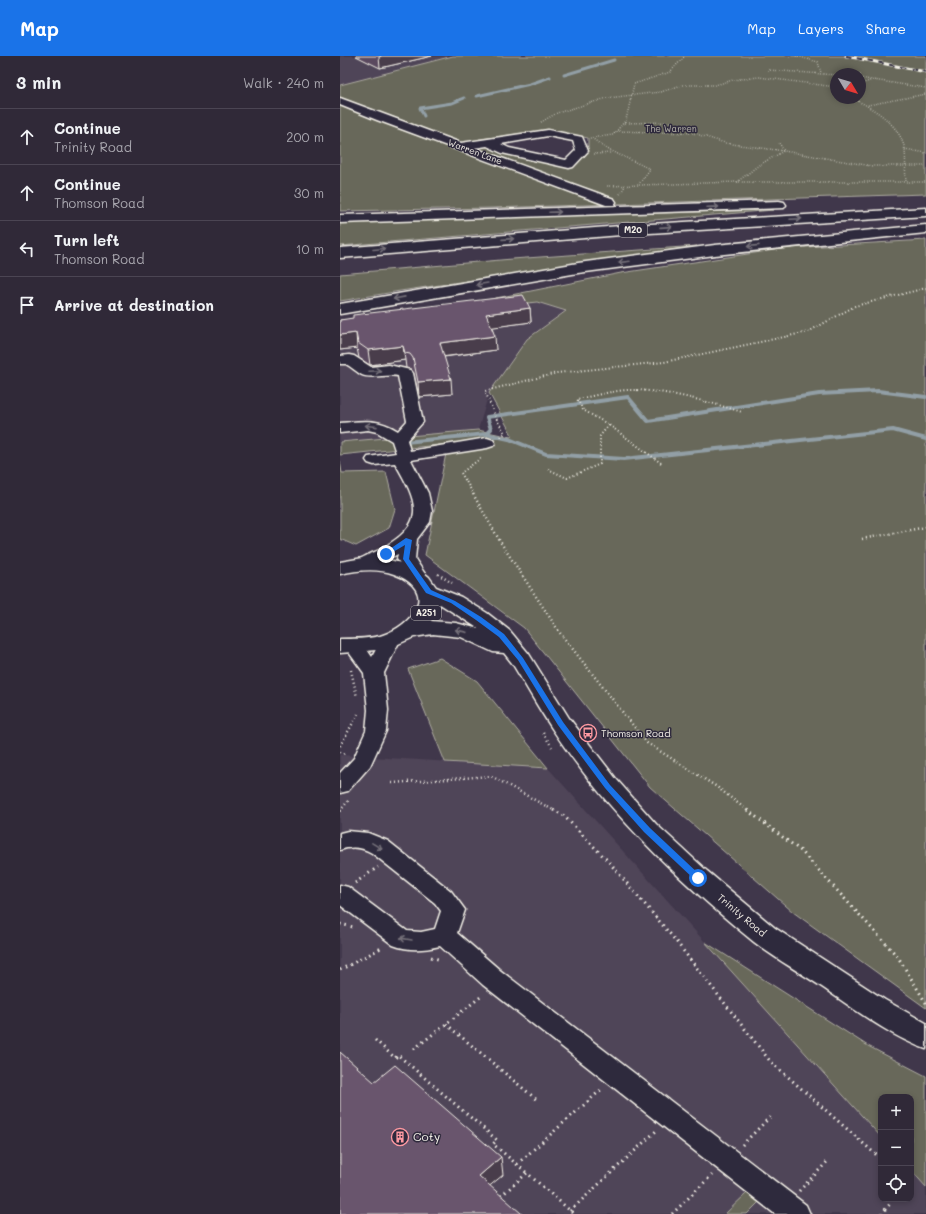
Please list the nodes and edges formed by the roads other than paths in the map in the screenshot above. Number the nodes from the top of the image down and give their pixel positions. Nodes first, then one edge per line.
1 (340, 101) edge
2 (487, 142) junction
3 (460, 147) junction
4 (610, 202) dead end
5 (926, 202) edge
6 (793, 205) dead end
7 (809, 205) dead end
8 (926, 212) edge
9 (340, 219) edge
10 (926, 225) edge
11 (926, 229) edge
12 (340, 253) edge
13 (340, 264) edge
14 (340, 309) edge
15 (340, 360) edge
16 (340, 428) edge
17 (400, 448) junction
18 (486, 449) road end
19 (374, 460) dead end
20 (408, 540) junction
21 (364, 564) junction
22 (341, 567) edge
23 (423, 584) junction
24 (399, 635) junction
25 (348, 652) edge
26 (521, 659) junction
27 (374, 673) junction
28 (340, 786) edge
29 (340, 842) edge
30 (346, 889) edge
31 (444, 936) junction
32 (926, 1038) edge
33 (796, 1203) edge

1 - 3 street, Warren Lane
2 - 2 street
2 - 3 street
3 - 4 street, Warren Lane
5 - 7 main road
9 -> 6 main road, M20
12 -> 8 main road, M20
10 - 13 main road, M20
11 -> 14 main road
15 -> 17 street
17 -> 16 street
17 - 18 street
17 - 19 street
17 - 20 street
20 - 21 street
20 - 23 street
21 - 22 main road, Trinity Road / A251
21 - 23 main road, Trinity Road / A251
23 - 24 main road, Trinity Road / A251
23 - 26 main road, Trinity Road / A251
24 - 25 main road, Trinity Road / A251
26 -> 24 main road, Trinity Road / A251
24 - 27 street
25 - 27 street
26 - 32 main road, Trinity Road / A251
27 - 28 street
29 -> 31 street
31 -> 30 street
31 - 33 street

